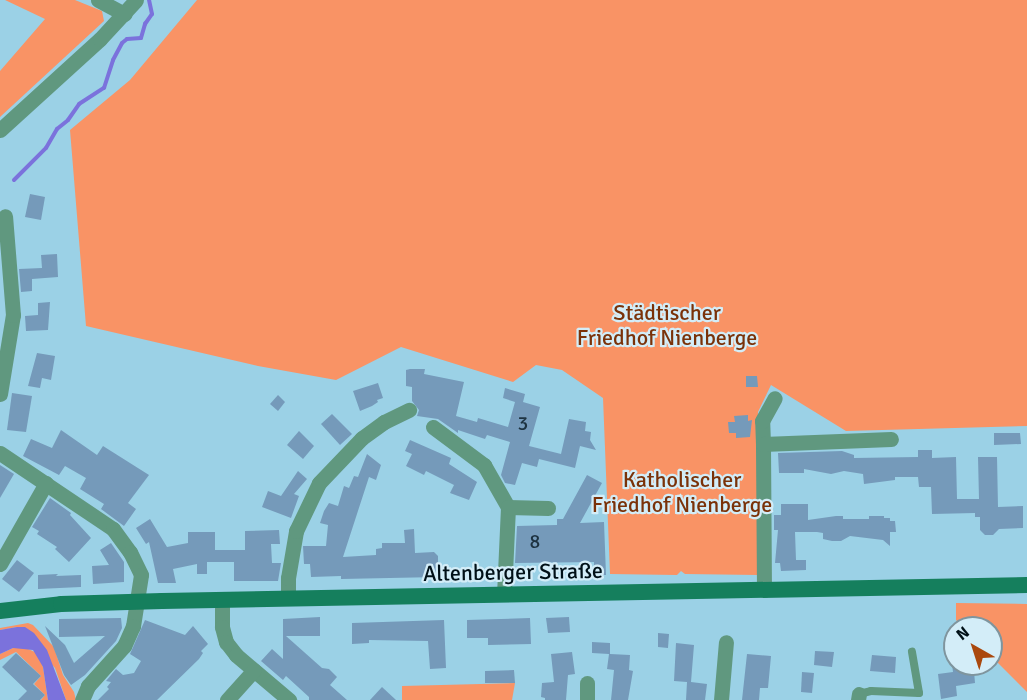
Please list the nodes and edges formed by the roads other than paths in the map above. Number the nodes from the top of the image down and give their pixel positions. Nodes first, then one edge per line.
1 (98, 0) edge
2 (136, 0) edge
3 (124, 14) junction
4 (0, 130) edge
5 (5, 216) dead end
6 (0, 394) edge
7 (775, 398) dead end
8 (409, 410) dead end
9 (433, 427) dead end
10 (891, 440) dead end
11 (763, 444) junction
12 (0, 453) edge
13 (46, 483) junction
14 (508, 507) junction
15 (548, 508) dead end
16 (0, 564) edge
17 (1027, 585) edge
18 (764, 590) junction
19 (504, 594) junction
20 (288, 598) junction
21 (222, 600) junction
22 (137, 602) junction
23 (0, 611) edge
24 (726, 642) dead end
25 (912, 652) dead end
26 (254, 670) junction
27 (587, 683) dead end
28 (858, 697) edge
29 (82, 700) edge
30 (227, 700) edge
31 (289, 700) edge
32 (586, 700) edge
33 (721, 700) edge

1 - 3 street
2 - 3 street
3 - 4 street
5 - 6 street
7 - 11 street
8 - 20 street
9 - 14 street
10 - 11 street
11 - 18 street
12 - 13 street
13 - 16 street
13 - 22 street
14 - 15 street
14 - 19 street
17 - 18 main road, Altenberger Straße
18 - 19 main road, Altenberger Straße
19 - 20 main road, Altenberger Straße
20 - 21 main road, Altenberger Straße
21 - 22 main road, Altenberger Straße
21 - 26 street
22 - 23 main road, Altenberger Straße
22 - 29 street
24 - 33 street
25 - 28 lane
26 - 30 street
26 - 31 street
27 - 32 street

